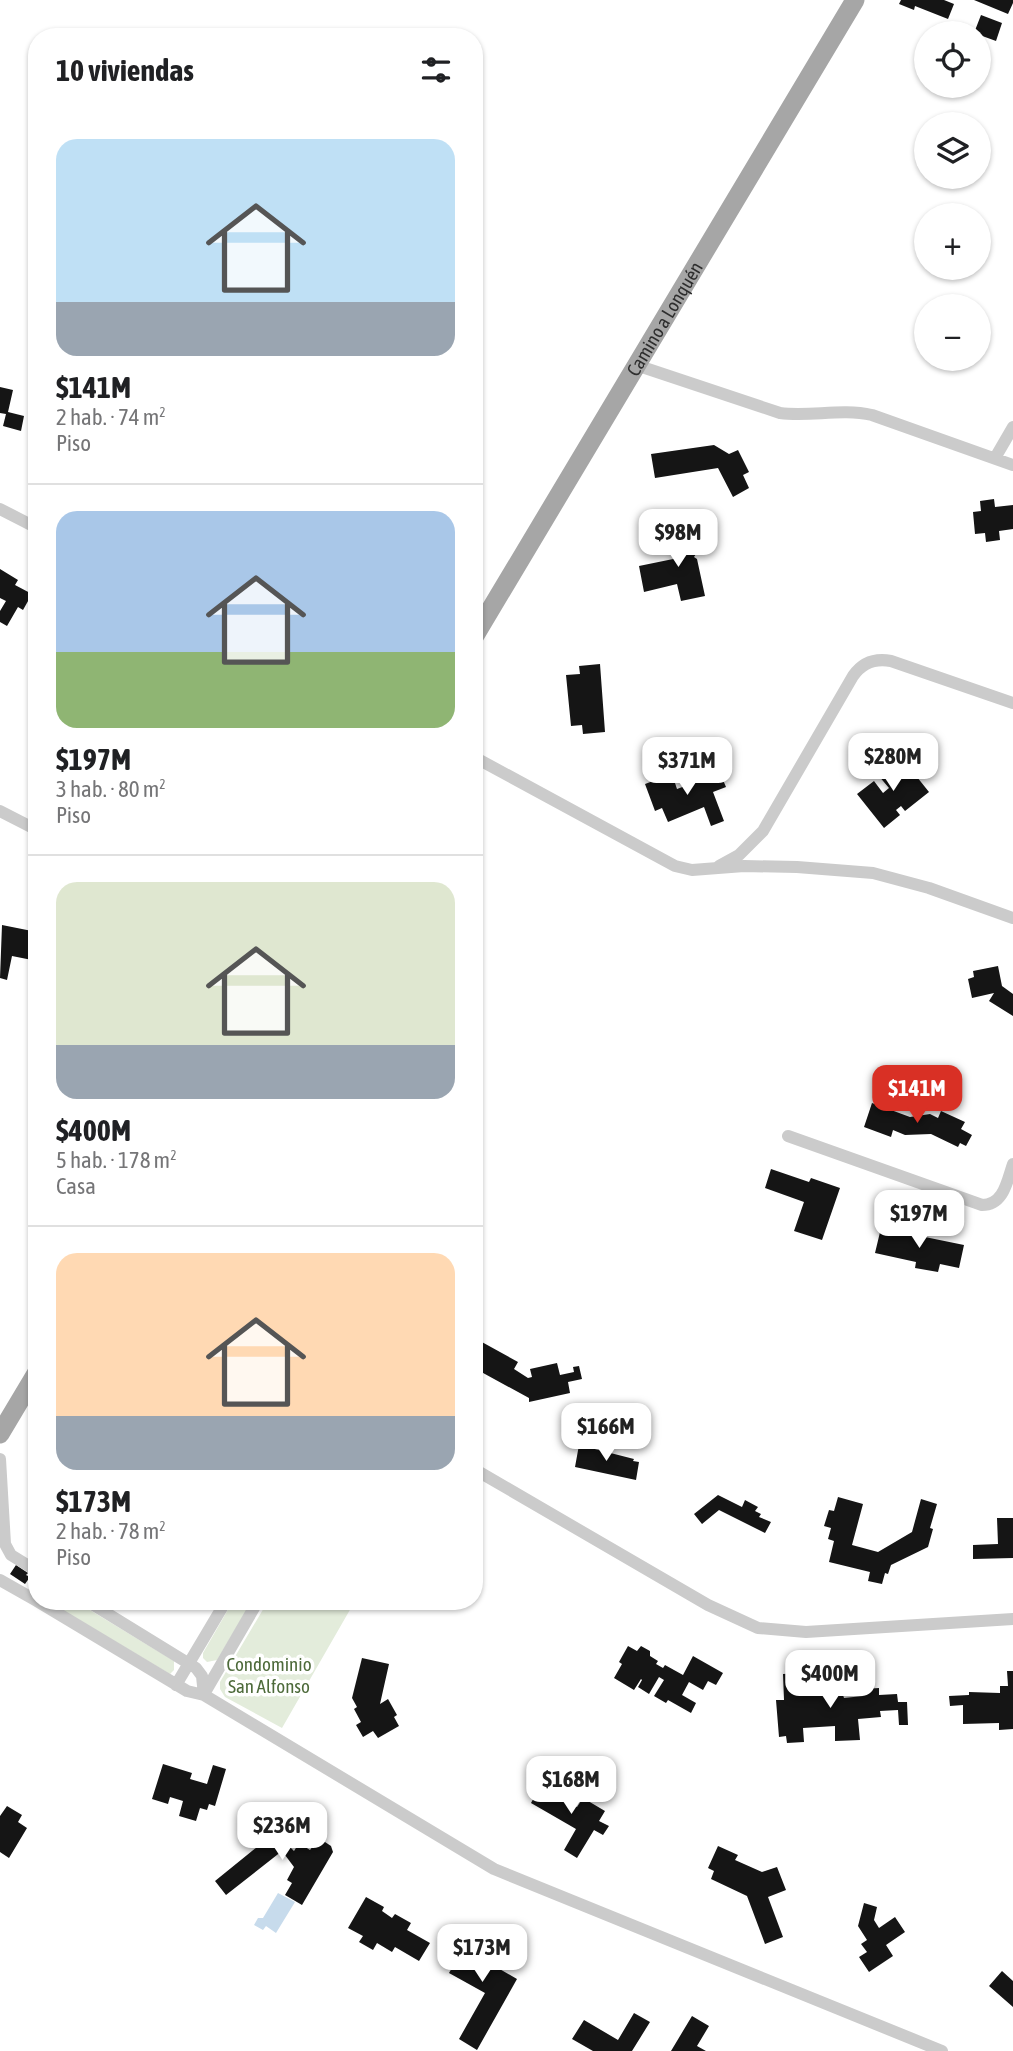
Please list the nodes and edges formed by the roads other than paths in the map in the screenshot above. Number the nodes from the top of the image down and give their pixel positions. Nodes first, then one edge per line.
1 (855, 0) edge
2 (636, 365) junction
3 (1013, 428) edge
4 (995, 458) junction
5 (1013, 465) edge
6 (0, 509) edge
7 (28, 523) edge
8 (483, 622) edge
9 (1013, 703) edge
10 (483, 762) edge
11 (0, 811) edge
12 (28, 825) edge
13 (715, 868) junction
14 (1013, 918) edge
15 (788, 1136) dead end
16 (1013, 1164) edge
17 (28, 1387) edge
18 (0, 1434) edge
19 (0, 1459) edge
20 (483, 1474) edge
21 (5, 1544) junction
22 (0, 1558) edge
23 (28, 1565) edge
24 (0, 1580) edge
25 (28, 1596) edge
26 (52, 1610) edge
27 (102, 1610) edge
28 (221, 1610) edge
29 (252, 1610) edge
30 (1013, 1619) edge
31 (189, 1663) junction
32 (176, 1685) junction
33 (204, 1695) junction
34 (942, 2051) edge

1 - 2 main road, Camino a Lonquén
2 - 4 street
2 - 8 main road, Camino a Lonquén
3 - 4 street
4 - 5 street
6 - 7 street
9 - 13 street
10 - 13 street
11 - 12 street
13 - 14 street
15 - 16 street
17 - 18 main road
19 - 21 street
20 - 30 street
21 - 22 street
21 - 23 street
24 - 25 street
26 - 32 street
27 - 31 street
28 - 31 street
29 - 33 street
31 - 32 street
31 - 33 street
32 - 33 street
33 - 34 street

